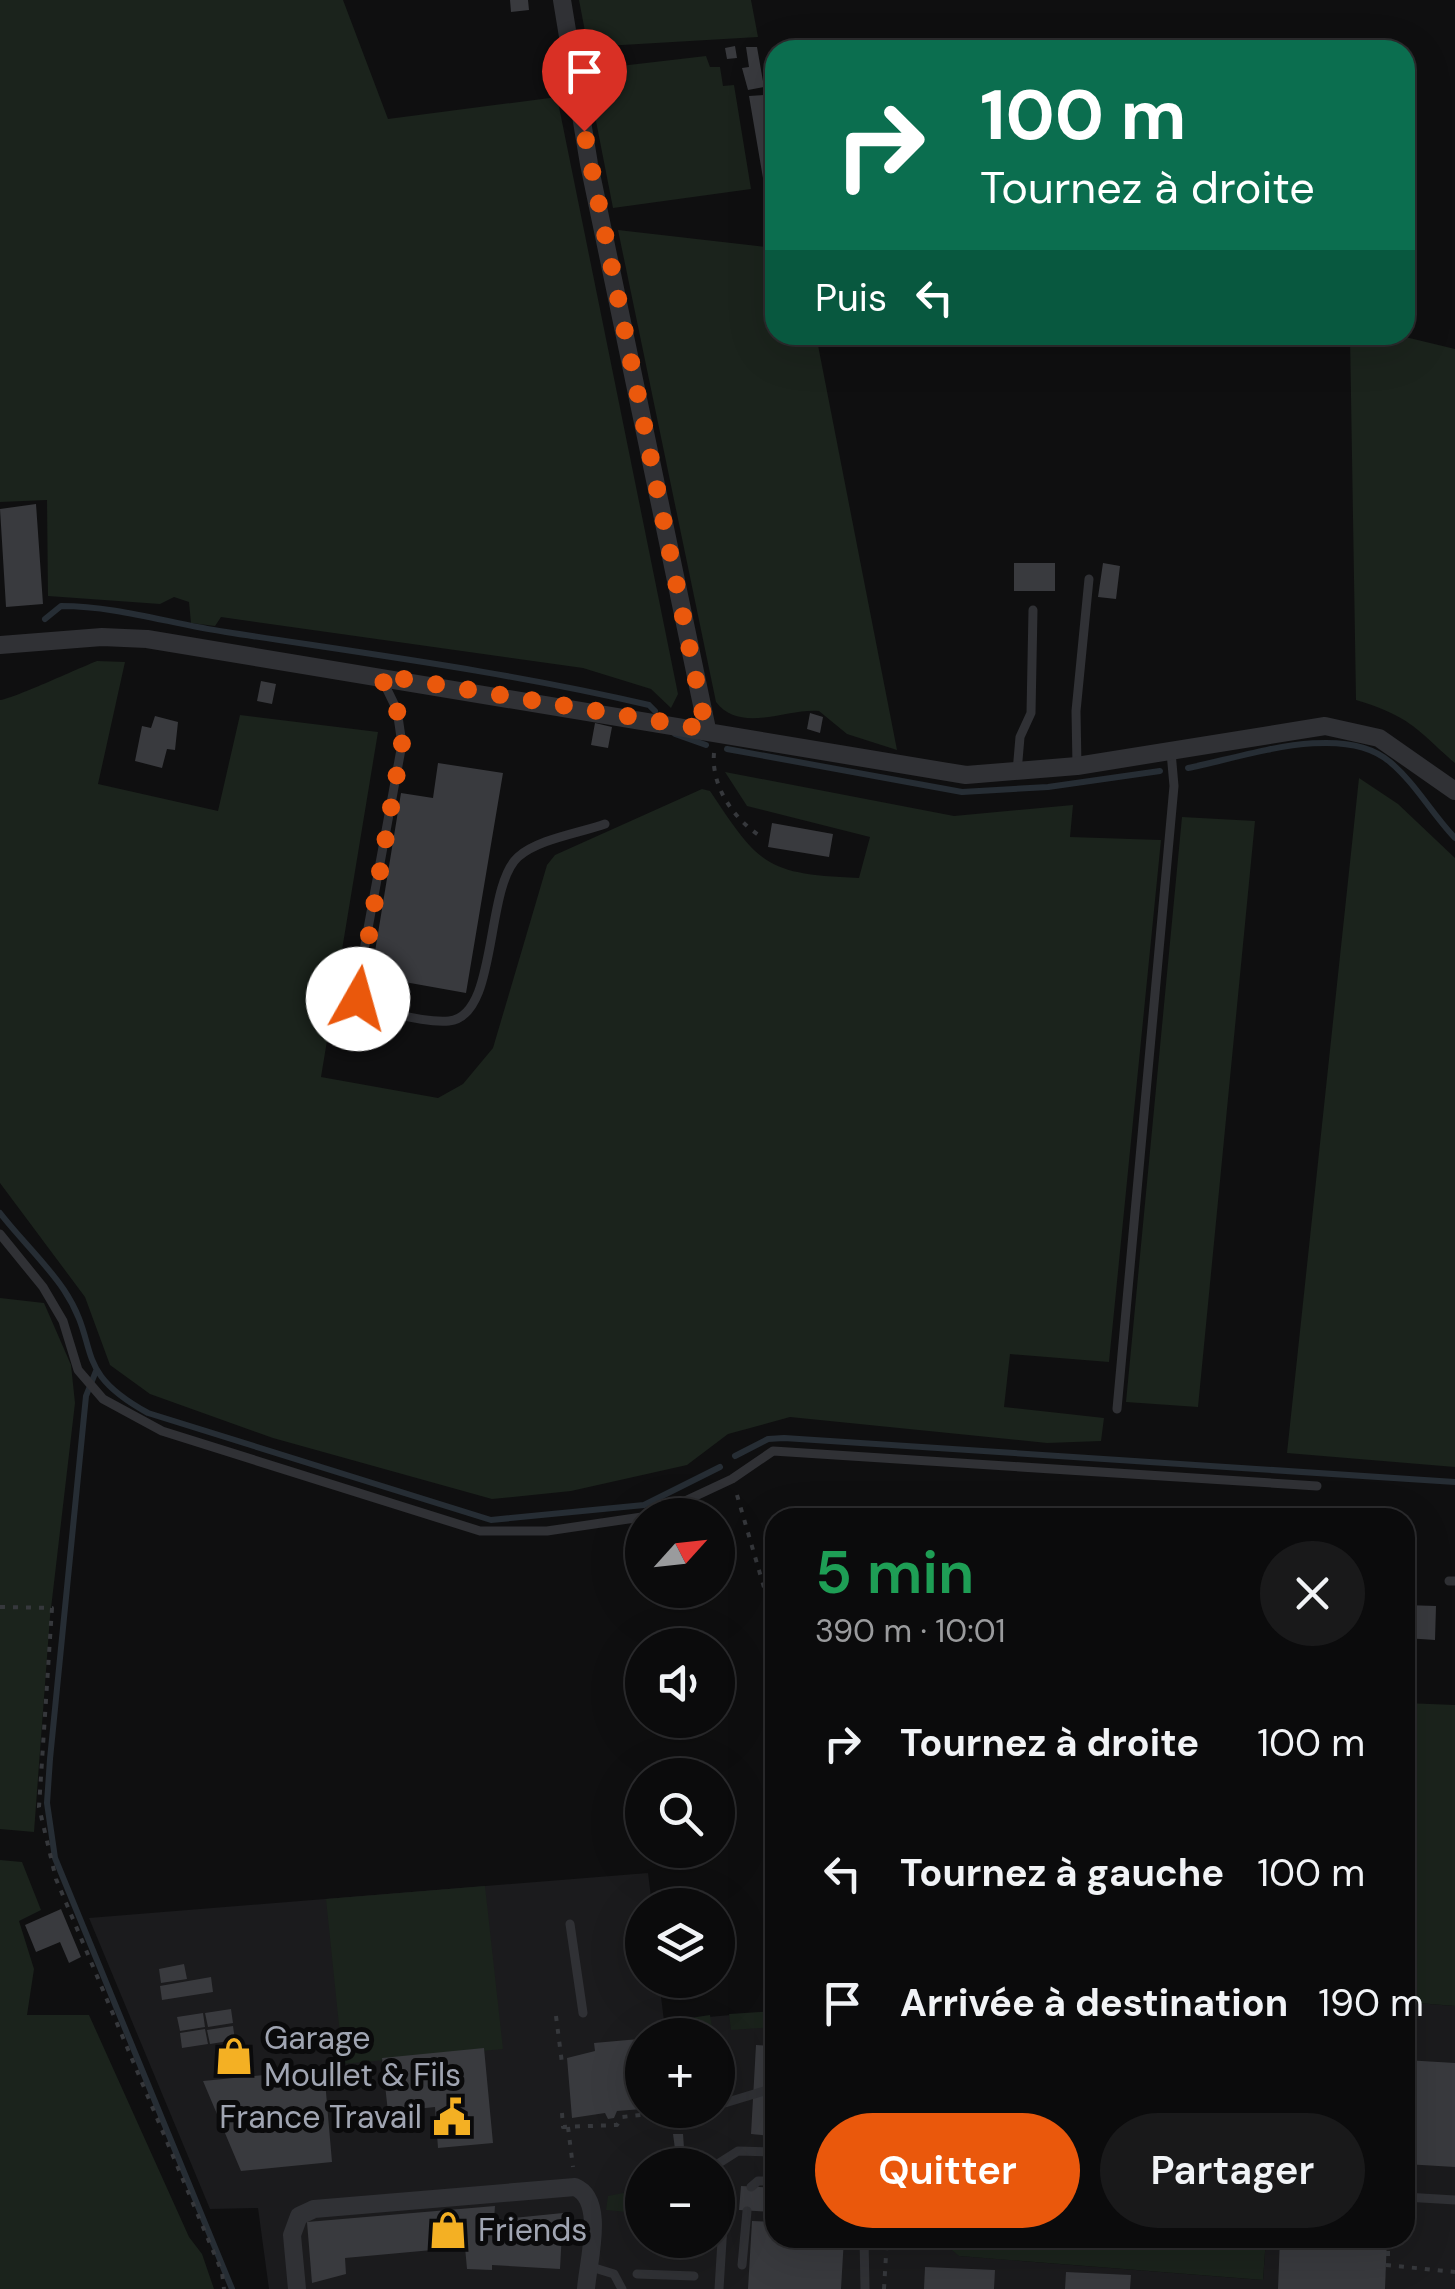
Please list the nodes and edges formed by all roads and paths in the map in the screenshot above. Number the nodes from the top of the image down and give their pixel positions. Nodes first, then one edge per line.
1 (562, 0) edge
2 (1089, 579) dead end
3 (1033, 610) dead end
4 (0, 645) edge
5 (380, 675) junction
6 (711, 730) junction
7 (1171, 752) junction
8 (1077, 766) junction
9 (1017, 772) junction
10 (1455, 791) edge
11 (605, 824) dead end
12 (760, 836) dead end
13 (0, 1234) edge
14 (1117, 1409) dead end
15 (732, 1479) junction
16 (1317, 1486) dead end
17 (692, 1498) edge
18 (625, 1520) edge
19 (765, 1591) edge
20 (0, 1607) edge
21 (570, 1924) dead end
22 (583, 2013) dead end
23 (556, 2016) dead end
24 (562, 2063) dead end
25 (765, 2091) edge
26 (735, 2100) edge
27 (562, 2113) dead end
28 (625, 2117) edge
29 (568, 2127) junction
30 (765, 2152) edge
31 (735, 2153) edge
32 (765, 2181) edge
33 (576, 2187) junction
34 (751, 2187) dead end
35 (1415, 2198) edge
36 (1455, 2200) edge
37 (747, 2210) dead end
38 (864, 2248) edge
39 (886, 2248) edge
40 (1388, 2248) edge
41 (721, 2258) edge
42 (742, 2265) dead end
43 (588, 2266) junction
44 (1455, 2272) edge
45 (637, 2274) dead end
46 (694, 2276) dead end
47 (224, 2289) edge
48 (296, 2289) edge
49 (586, 2289) edge
50 (622, 2289) edge
51 (719, 2289) edge
52 (865, 2289) edge
53 (884, 2289) edge

1 - 6 street
2 - 8 lane
3 - 9 lane
4 - 5 street
5 - 6 street
5 - 11 lane
6 - 9 street
6 - 12 path
7 - 8 street
7 - 10 street
7 - 14 lane
8 - 9 street
13 - 18 lane
15 - 16 lane
15 - 17 lane
15 - 19 path
20 - 47 path
21 - 22 lane
23 - 24 path
25 - 26 lane
27 - 29 path
28 - 29 path
29 - 33 path
30 - 31 lane
32 - 34 lane
33 - 43 street
33 - 48 street
35 - 36 lane
37 - 42 lane
38 - 52 lane
39 - 53 path
40 - 44 path
41 - 51 lane
43 - 49 street
43 - 50 lane
45 - 46 lane

